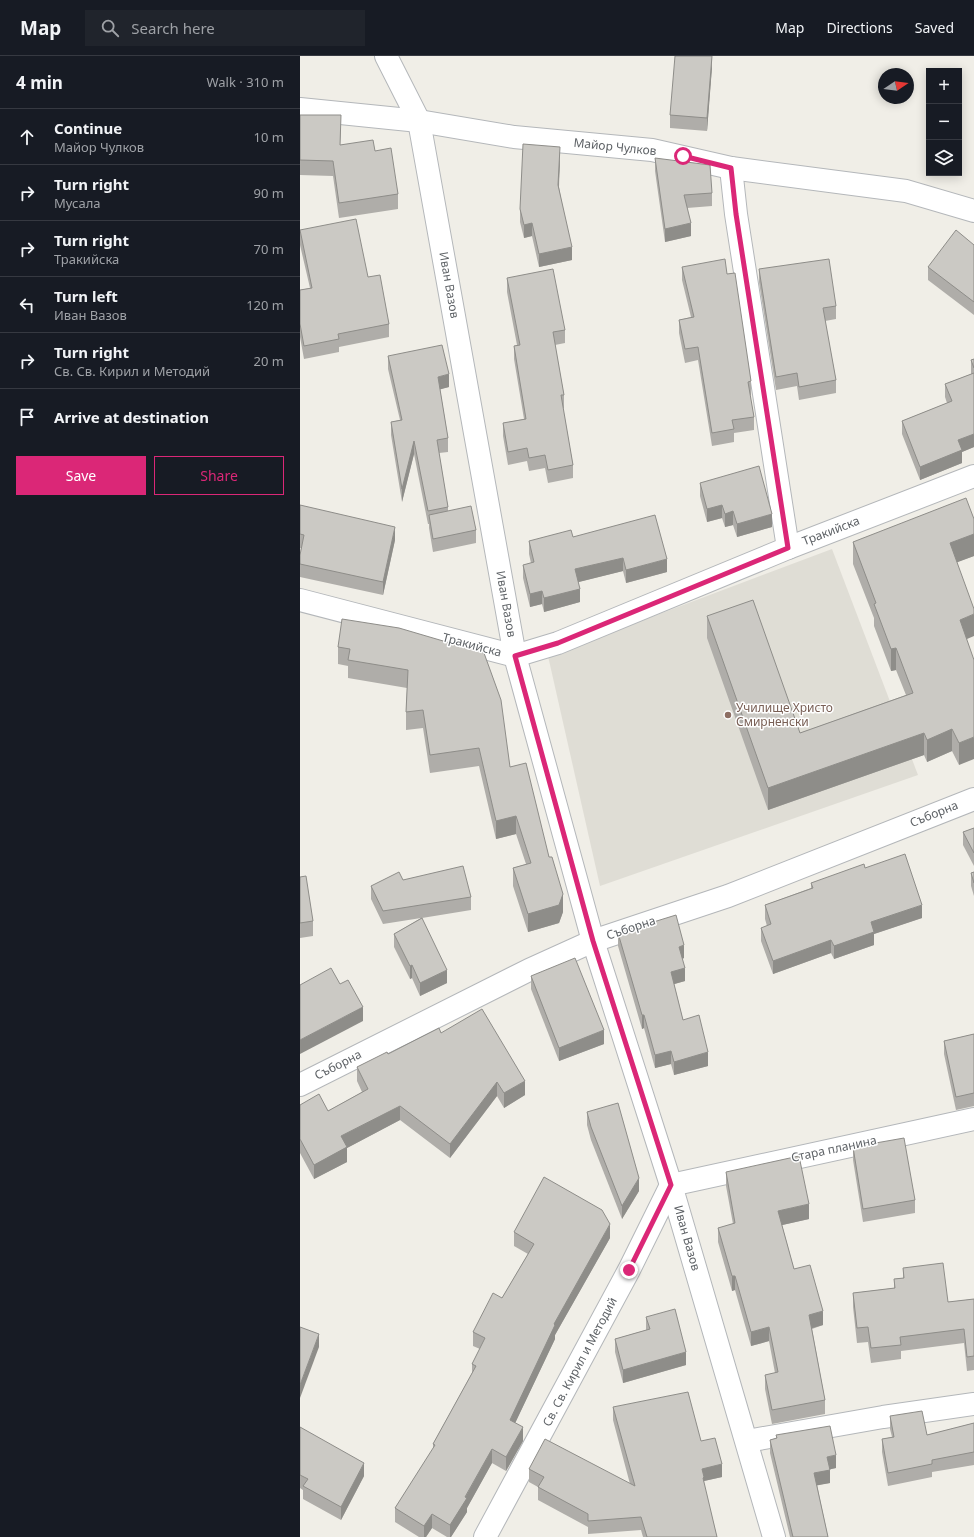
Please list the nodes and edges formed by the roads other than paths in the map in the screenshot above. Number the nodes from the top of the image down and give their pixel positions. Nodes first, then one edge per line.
1 (386, 56) edge
2 (300, 109) edge
3 (419, 121) junction
4 (731, 168) junction
5 (974, 211) edge
6 (974, 476) edge
7 (788, 548) junction
8 (300, 600) edge
9 (515, 656) junction
10 (974, 799) edge
11 (593, 941) junction
12 (300, 1084) edge
13 (974, 1119) edge
14 (671, 1185) junction
15 (974, 1404) edge
16 (747, 1441) junction
17 (485, 1537) edge
18 (774, 1537) edge

1 - 3 street, Иван Вазов
2 - 3 street, Майор Чулков
3 - 4 street, Майор Чулков
3 - 9 street, Иван Вазов
4 - 5 street, Майор Чулков
4 - 7 street
6 - 7 street, Тракийска
7 - 9 street, Тракийска
8 - 9 street, Тракийска
9 - 11 street, Иван Вазов
10 - 11 street, Съборна
11 - 12 street, Съборна
11 - 14 street, Иван Вазов
13 - 14 street, Стара планина
14 - 16 street, Иван Вазов
14 - 17 street, Св. Св. Кирил и Методий
15 - 16 street
16 - 18 street, Иван Вазов

